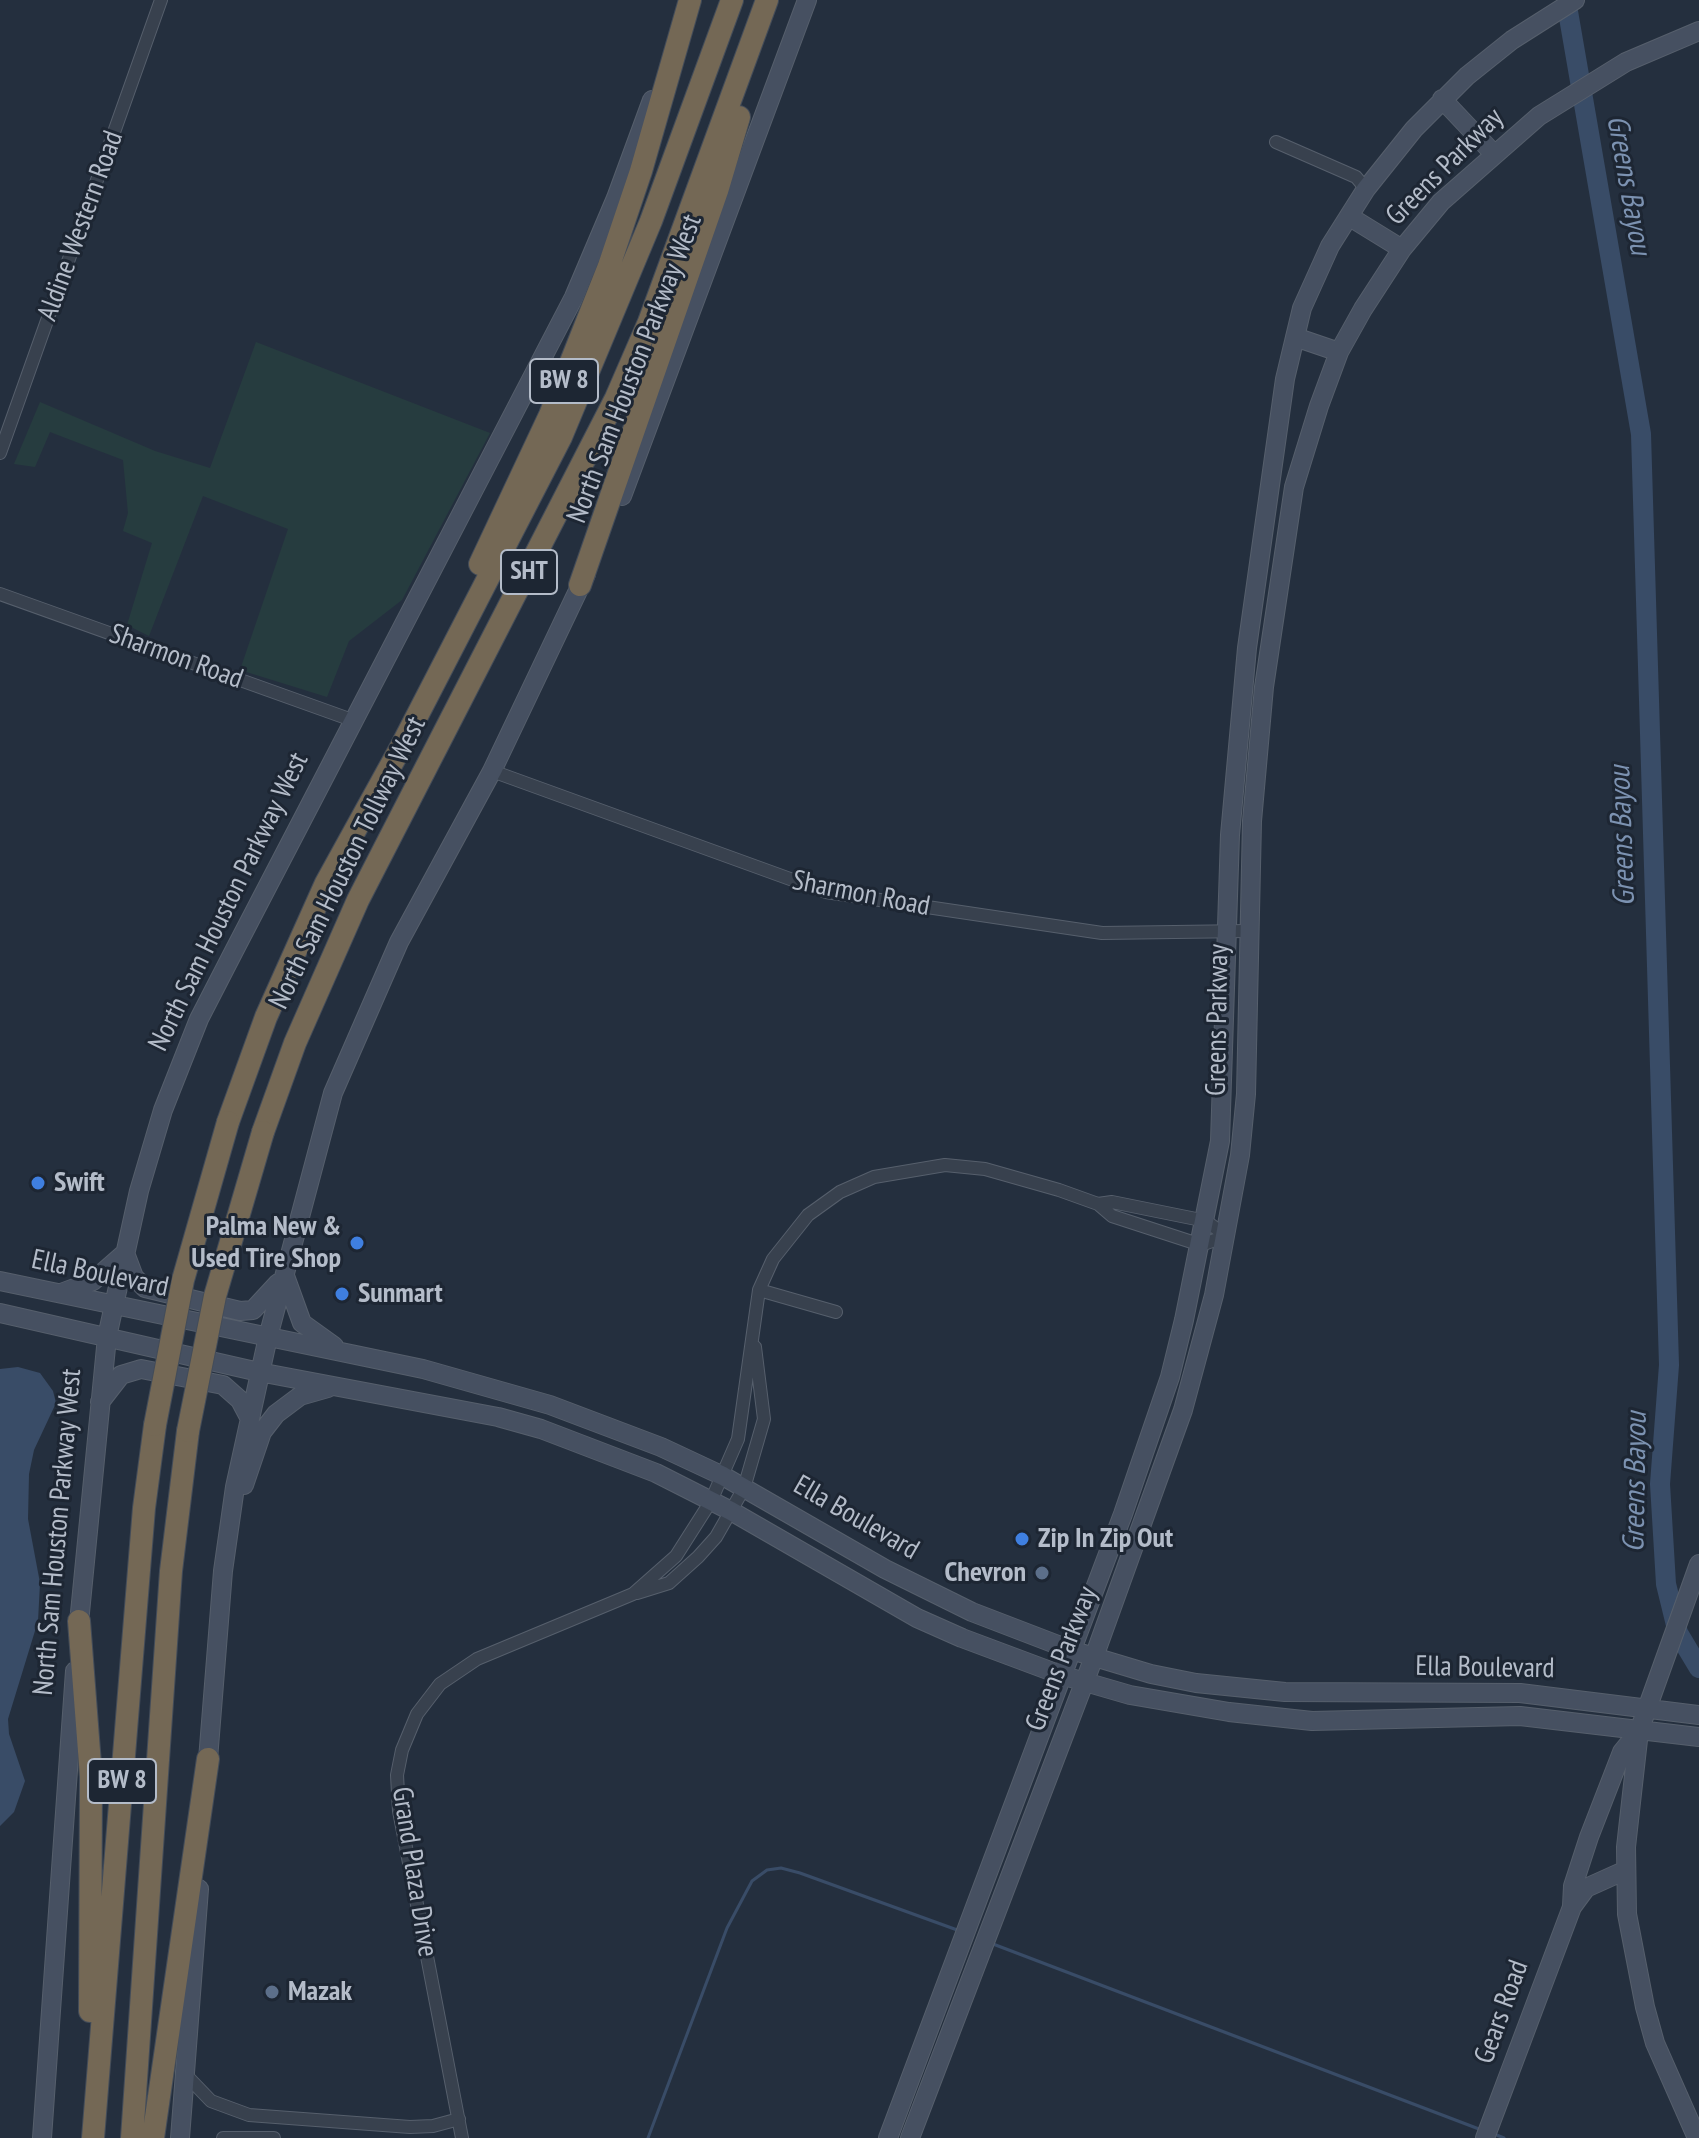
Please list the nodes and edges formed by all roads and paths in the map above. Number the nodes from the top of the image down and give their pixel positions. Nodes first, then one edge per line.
1 (161, 0) edge
2 (689, 0) edge
3 (732, 0) edge
4 (770, 0) edge
5 (807, 0) edge
6 (1575, 0) edge
7 (1699, 31) edge
8 (1442, 99) junction
9 (1276, 142) dead end
10 (1493, 153) junction
11 (1366, 189) junction
12 (1350, 217) junction
13 (1402, 249) junction
14 (1295, 337) junction
15 (1339, 352) junction
16 (0, 453) edge
17 (580, 585) junction
18 (0, 594) edge
19 (352, 720) junction
20 (401, 747) junction
21 (492, 771) junction
22 (1248, 931) junction
23 (1227, 932) junction
24 (1224, 1093) junction
25 (1246, 1094) junction
26 (1098, 1204) junction
27 (1206, 1221) junction
28 (1226, 1236) junction
29 (1201, 1245) junction
30 (125, 1253) junction
31 (284, 1274) junction
32 (0, 1281) edge
33 (759, 1290) junction
34 (57, 1294) junction
35 (113, 1306) junction
36 (836, 1312) dead end
37 (0, 1313) edge
38 (107, 1337) junction
39 (268, 1337) junction
40 (754, 1340) junction
41 (363, 1357) junction
42 (259, 1372) junction
43 (441, 1374) junction
44 (338, 1387) junction
45 (98, 1404) junction
46 (435, 1405) junction
47 (550, 1405) junction
48 (249, 1417) junction
49 (541, 1429) junction
50 (723, 1476) junction
51 (744, 1488) junction
52 (711, 1501) junction
53 (731, 1511) junction
54 (231, 1514) junction
55 (1123, 1514) junction
56 (1143, 1521) junction
57 (1698, 1566) edge
58 (885, 1569) junction
59 (873, 1593) junction
60 (633, 1594) junction
61 (79, 1621) junction
62 (1071, 1650) junction
63 (1094, 1657) junction
64 (1061, 1675) junction
65 (1084, 1683) junction
66 (1234, 1688) junction
67 (1520, 1693) junction
68 (1376, 1695) junction
69 (1647, 1708) junction
70 (1229, 1712) junction
71 (1690, 1714) edge
72 (1520, 1716) junction
73 (1377, 1721) junction
74 (1639, 1731) junction
75 (1693, 1736) edge
76 (208, 1759) junction
77 (1015, 1799) junction
78 (1036, 1807) junction
79 (1626, 1870) junction
80 (1572, 1907) junction
81 (185, 2074) junction
82 (910, 2077) junction
83 (931, 2084) junction
84 (459, 2119) junction
85 (1696, 2135) edge
86 (42, 2138) edge
87 (92, 2138) edge
88 (132, 2138) edge
89 (153, 2138) edge
90 (180, 2138) edge
91 (223, 2138) edge
92 (274, 2138) edge
93 (462, 2138) edge
94 (888, 2138) edge
95 (910, 2138) edge
96 (1485, 2138) edge

1 - 16 street, Aldine Western Road
2 - 19 main road, North Sam Houston Parkway West
2 - 20 highway, BW 8
3 - 20 highway, North Sam Houston Tollway West / SHT
4 - 17 highway
4 - 88 highway, North Sam Houston Tollway West / SHT, bridge
5 - 17 main road, North Sam Houston Parkway West
6 - 8 main road, Greens Parkway
7 - 10 main road, Greens Parkway
8 - 10 main road
8 - 11 main road, Greens Parkway
9 - 11 street
10 - 13 main road, Greens Parkway
11 - 12 main road, Greens Parkway
12 - 13 main road
12 - 14 main road, Greens Parkway
13 - 15 main road, Greens Parkway
14 - 15 main road
14 - 23 main road, Greens Parkway
15 - 22 main road, Greens Parkway
17 - 21 main road, North Sam Houston Parkway West
18 - 19 street, Sharmon Road
19 - 30 main road, North Sam Houston Parkway West
20 - 87 highway, BW 8, bridge
21 - 23 street, Sharmon Road
21 - 31 main road, North Sam Houston Parkway West
22 - 23 street, Sharmon Road
22 - 25 main road, Greens Parkway
23 - 24 main road, Greens Parkway
24 - 25 main road
24 - 27 main road, Greens Parkway
25 - 28 main road, Greens Parkway
26 - 27 street, Grand Plaza Drive
26 - 29 street, Grand Plaza Drive
26 - 33 street, Grand Plaza Drive
27 - 28 street, Grand Plaza Drive
27 - 29 main road, Greens Parkway
28 - 29 street
28 - 56 main road, Greens Parkway
29 - 55 main road, Greens Parkway
30 - 31 main road
30 - 34 main road
30 - 35 main road, North Sam Houston Parkway West
31 - 39 main road, North Sam Houston Parkway West
31 - 41 main road
32 - 34 main road, Ella Boulevard
33 - 36 street
33 - 40 street, Grand Plaza Drive
34 - 35 main road, Ella Boulevard
35 - 38 main road, North Sam Houston Parkway West
35 - 39 main road, Ella Boulevard
37 - 38 main road, Ella Boulevard
38 - 42 main road, Ella Boulevard
38 - 45 main road, North Sam Houston Parkway West
39 - 41 main road, Ella Boulevard
39 - 42 main road, North Sam Houston Parkway West
40 - 50 street, Grand Plaza Drive
40 - 51 street, Grand Plaza Drive
41 - 43 main road, Ella Boulevard
42 - 44 main road, Ella Boulevard
42 - 48 main road, North Sam Houston Parkway West
43 - 46 main road
43 - 47 main road, Ella Boulevard
44 - 46 main road, Ella Boulevard
44 - 54 main road
45 - 48 main road
45 - 61 main road, North Sam Houston Parkway West
46 - 49 main road, Ella Boulevard
47 - 49 main road
47 - 50 main road, Ella Boulevard
48 - 54 main road, North Sam Houston Parkway West
49 - 52 main road, Ella Boulevard
50 - 51 main road, Ella Boulevard
50 - 52 street, Grand Plaza Drive
51 - 53 street, Grand Plaza Drive
51 - 58 main road, Ella Boulevard
52 - 53 main road, Ella Boulevard
52 - 60 street, Grand Plaza Drive
53 - 59 main road, Ella Boulevard
53 - 60 street, Grand Plaza Drive
54 - 76 main road, North Sam Houston Parkway West
55 - 56 main road
55 - 62 main road, Greens Parkway
56 - 63 main road, Greens Parkway
57 - 69 main road, Gears Road
58 - 59 main road
58 - 62 main road, Ella Boulevard
59 - 64 main road, Ella Boulevard
60 - 84 street, Grand Plaza Drive
61 - 86 main road, North Sam Houston Parkway West
61 - 87 highway
62 - 63 main road, Ella Boulevard
62 - 64 main road, Greens Parkway
63 - 65 main road, Greens Parkway
63 - 66 main road, Ella Boulevard
64 - 65 main road, Ella Boulevard
64 - 77 main road, Greens Parkway
65 - 70 main road, Ella Boulevard
65 - 78 main road, Greens Parkway
66 - 68 main road, Ella Boulevard
66 - 70 main road
67 - 68 main road, Ella Boulevard
67 - 69 main road, Ella Boulevard
67 - 72 main road
68 - 73 main road
69 - 71 main road, Ella Boulevard
69 - 74 main road, Gears Road
70 - 73 main road, Ella Boulevard
72 - 73 main road, Ella Boulevard
72 - 74 main road, Ella Boulevard
74 - 75 main road, Ella Boulevard
74 - 79 main road, Gears Road
74 - 80 main road, Gears Road
76 - 81 main road, North Sam Houston Parkway West
76 - 89 highway
77 - 78 main road
77 - 82 main road, Greens Parkway
78 - 83 main road, Greens Parkway
79 - 80 main road, Gears Road
79 - 85 main road
80 - 96 main road, Gears Road
81 - 84 street
81 - 90 main road, North Sam Houston Parkway West
82 - 83 main road
82 - 94 main road, Greens Parkway
83 - 95 main road, Greens Parkway
84 - 93 street, Grand Plaza Drive
91 - 92 street

